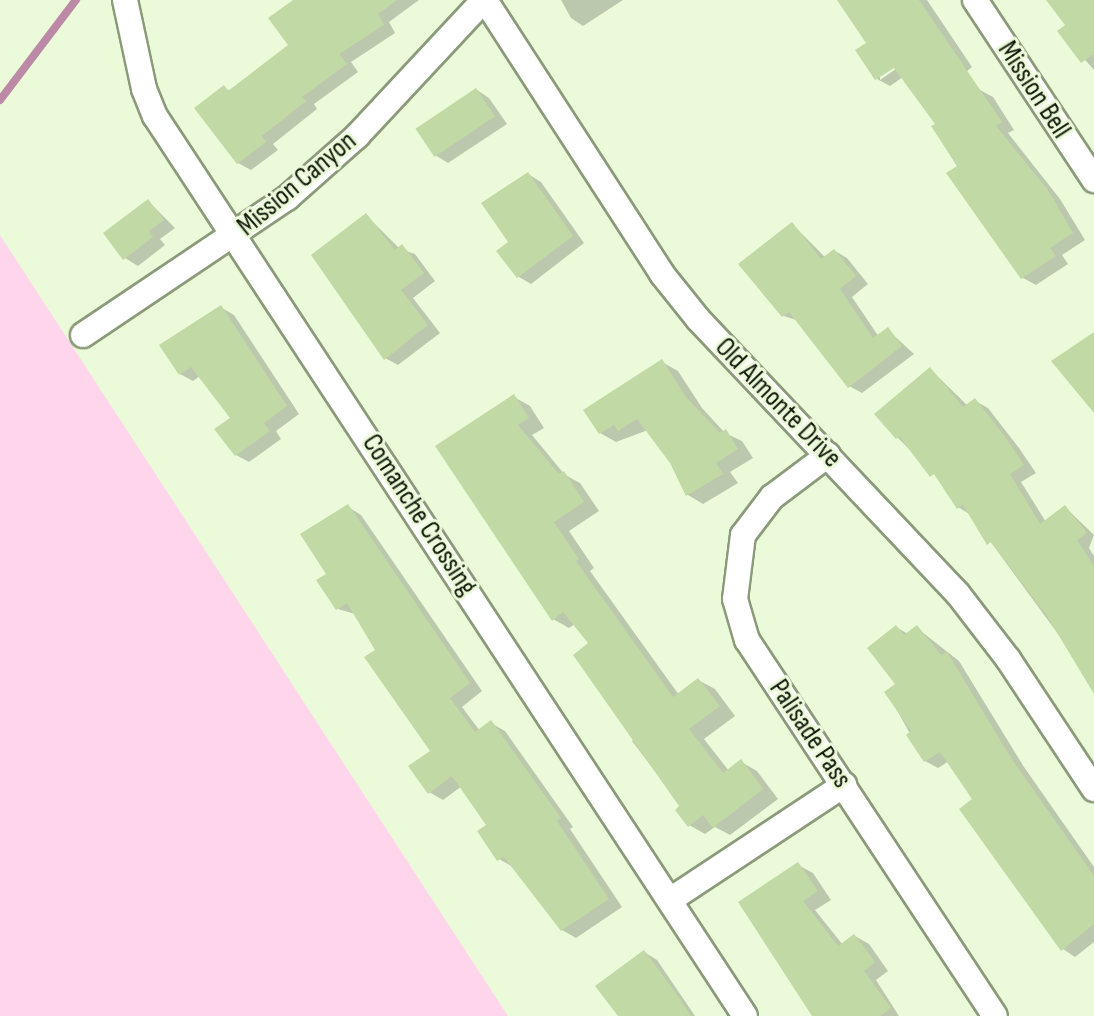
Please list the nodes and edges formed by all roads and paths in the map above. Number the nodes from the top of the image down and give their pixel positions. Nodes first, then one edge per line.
1 (125, 0) edge
2 (484, 0) edge
3 (975, 0) edge
4 (1094, 180) edge
5 (234, 237) junction
6 (83, 335) dead end
7 (828, 455) junction
8 (844, 785) junction
9 (1094, 789) edge
10 (670, 900) junction
11 (745, 1016) edge
12 (995, 1016) edge

1 - 5 street, Comanche Crossing
2 - 5 street, Mission Canyon
2 - 7 street, Old Almonte Drive
3 - 4 street, Mission Bell
5 - 6 street, Mission Canyon
5 - 10 street, Comanche Crossing
7 - 8 street, Palisade Pass
7 - 9 street, Old Almonte Drive
8 - 10 street
8 - 12 street, Palisade Pass
10 - 11 street, Comanche Crossing

